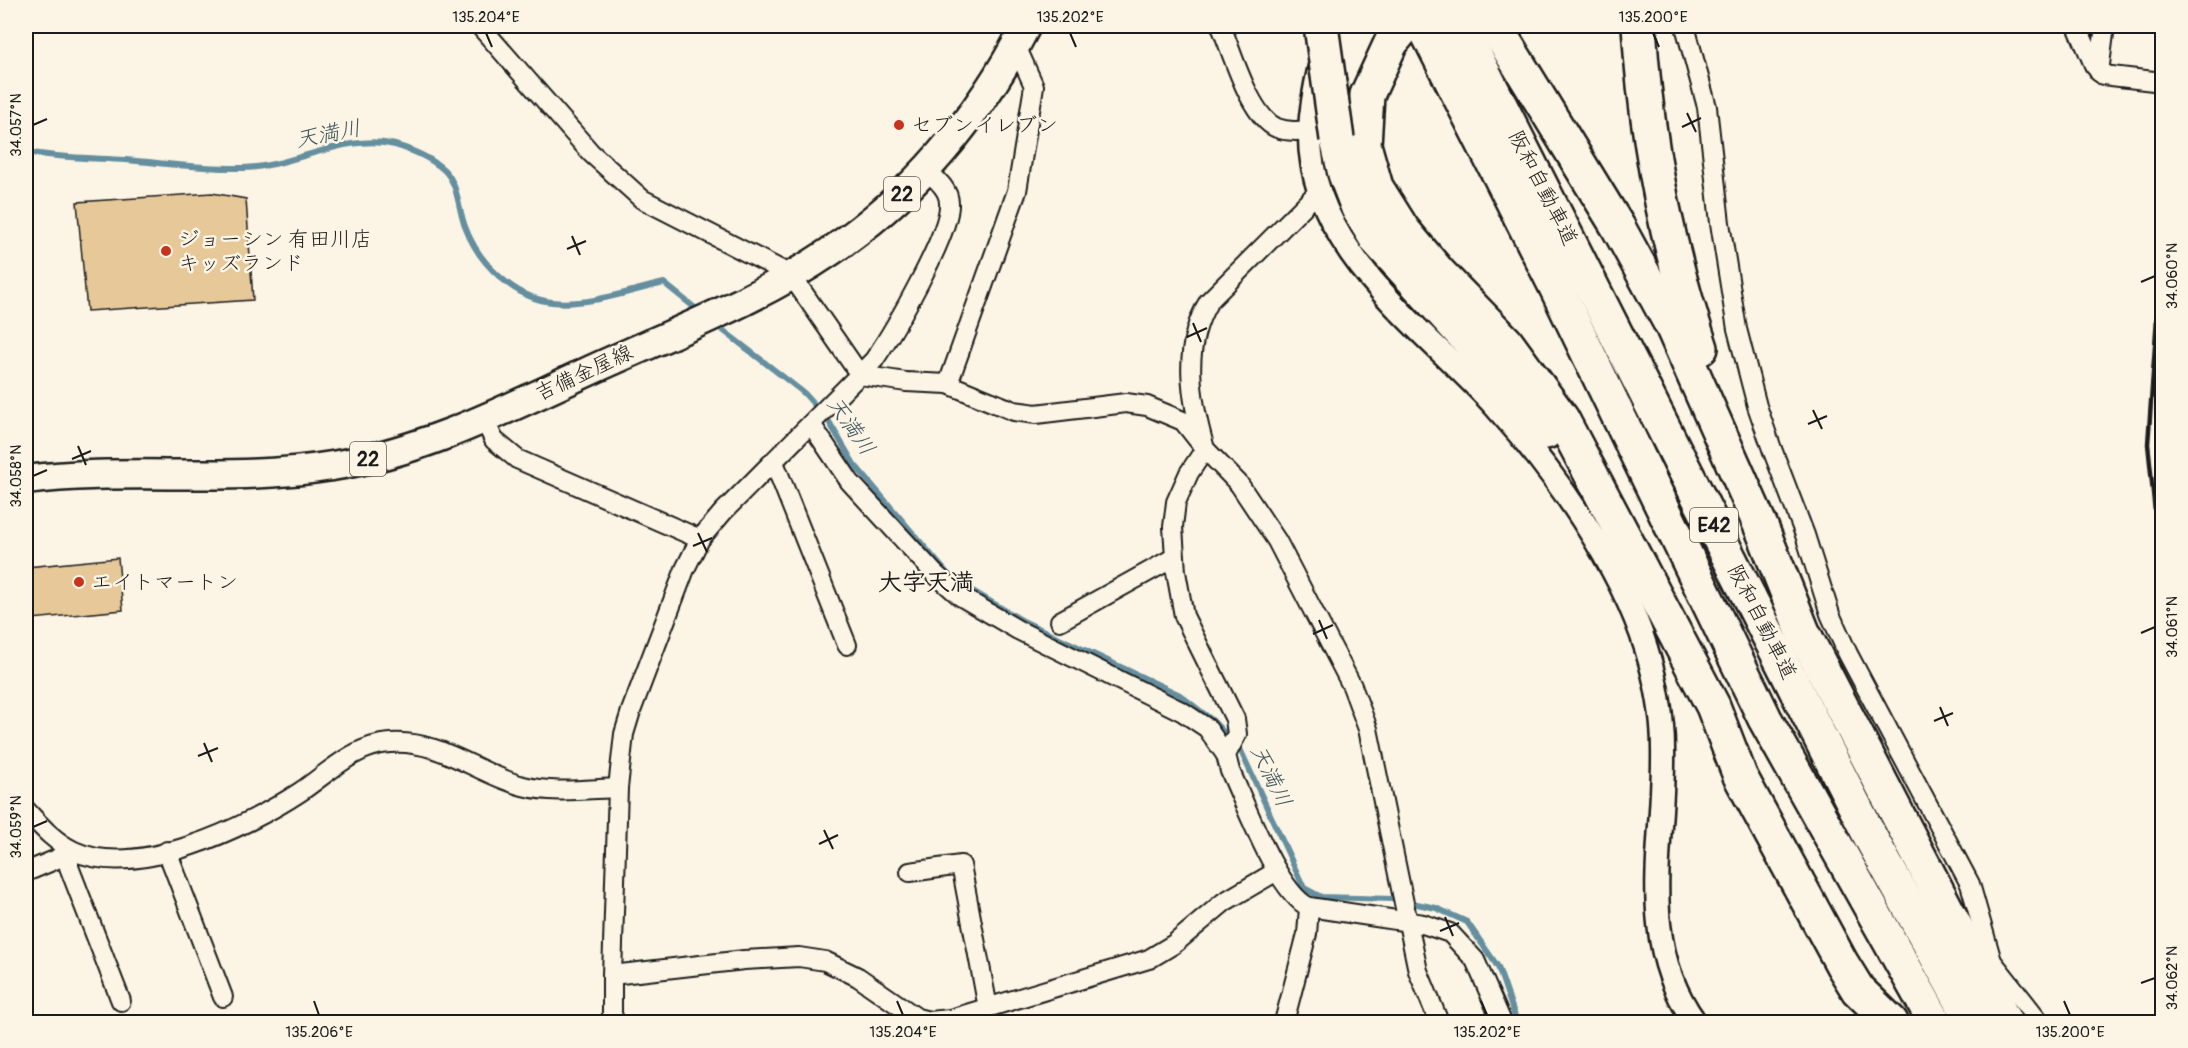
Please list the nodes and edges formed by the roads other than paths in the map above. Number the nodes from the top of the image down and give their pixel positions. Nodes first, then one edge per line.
1 (480, 26) edge
2 (1221, 26) edge
3 (1321, 26) edge
4 (1331, 26) edge
5 (1495, 26) edge
6 (1639, 26) edge
7 (1685, 26) edge
8 (2077, 26) edge
9 (2105, 26) edge
10 (1430, 28) edge
11 (1021, 36) edge
12 (2099, 72) junction
13 (2163, 82) edge
14 (1323, 135) junction
15 (926, 170) junction
16 (1319, 191) junction
17 (790, 275) junction
18 (860, 375) junction
19 (948, 384) junction
20 (484, 419) junction
21 (813, 422) junction
22 (1205, 449) junction
23 (774, 462) junction
24 (26, 480) edge
25 (1762, 529) junction
26 (700, 539) junction
27 (1175, 557) junction
28 (1646, 576) junction
29 (1060, 621) dead end
30 (847, 645) dead end
31 (1226, 755) junction
32 (618, 788) junction
33 (26, 810) edge
34 (69, 849) junction
35 (167, 851) junction
36 (1277, 871) junction
37 (26, 872) edge
38 (910, 872) dead end
39 (1309, 907) junction
40 (1407, 918) junction
41 (612, 975) junction
42 (223, 997) dead end
43 (121, 1001) dead end
44 (988, 1008) junction
45 (615, 1023) edge
46 (1284, 1023) edge
47 (1439, 1023) edge
48 (1502, 1023) edge
49 (1695, 1023) edge
50 (1891, 1023) edge
51 (1935, 1023) edge
52 (1973, 1023) edge
53 (2005, 1023) edge
54 (2040, 1023) edge

1 - 17 street
2 - 14 street
3 - 14 highway, bridge
4 - 14 street
5 - 25 highway
6 - 25 highway
7 - 54 street
8 - 12 street
9 - 12 street
10 - 28 highway
10 - 51 highway, 阪和自動車道 / E42
10 - 52 highway, 阪和自動車道 / E42
11 - 15 main road, 吉備金屋線 / 22
11 - 19 street
12 - 13 street
14 - 16 street
14 - 28 highway
15 - 17 main road, 吉備金屋線 / 22
15 - 18 street
16 - 22 street
16 - 49 street
17 - 18 street
17 - 20 main road, 吉備金屋線 / 22
18 - 19 street
18 - 21 street
19 - 22 street
20 - 24 main road, 吉備金屋線 / 22
20 - 26 street
21 - 23 street
21 - 31 street
22 - 27 street
22 - 40 street
23 - 26 street
23 - 30 street
25 - 53 highway
26 - 32 street
27 - 29 street
27 - 31 street
28 - 50 highway
31 - 36 street
32 - 35 street
32 - 41 street
33 - 34 street
34 - 35 street
34 - 37 street
34 - 43 street
35 - 42 street
36 - 39 street
36 - 44 street
38 - 44 street
39 - 40 street
39 - 46 street
40 - 47 street
40 - 48 street
41 - 44 street
41 - 45 street

